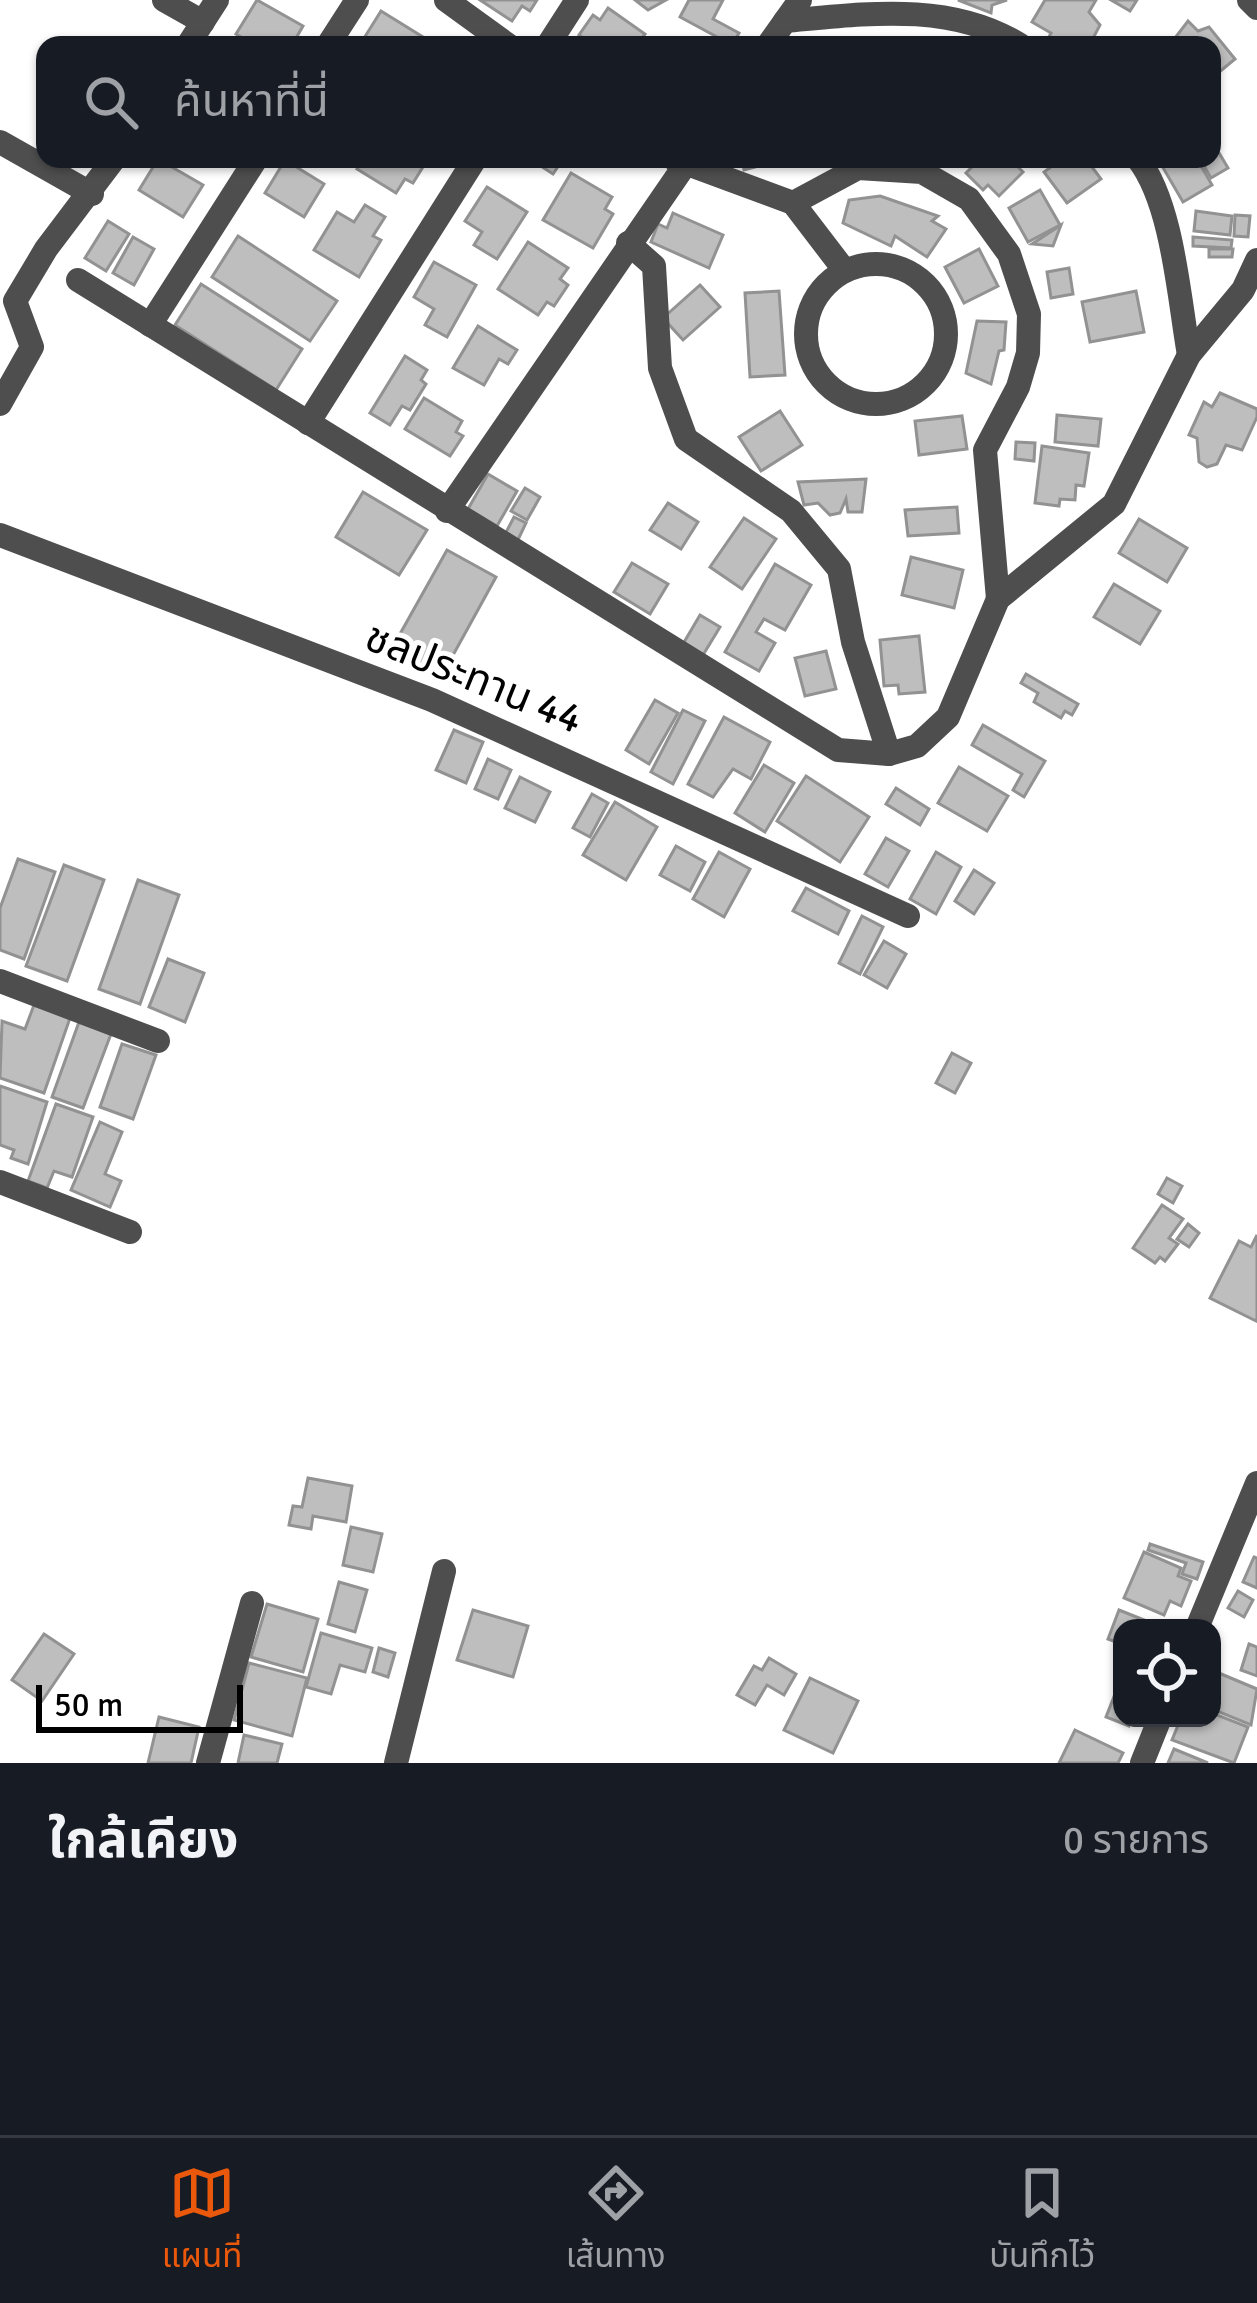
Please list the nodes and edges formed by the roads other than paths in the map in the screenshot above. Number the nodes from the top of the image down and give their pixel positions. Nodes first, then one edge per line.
1 (164, 0) edge
2 (217, 0) edge
3 (357, 0) edge
4 (446, 0) edge
5 (577, 0) edge
6 (1249, 0) edge
7 (1257, 8) edge
8 (792, 10) edge
9 (202, 22) junction
10 (193, 36) edge
11 (334, 36) edge
12 (496, 36) edge
13 (554, 36) edge
14 (774, 36) edge
15 (1006, 36) edge
16 (0, 142) edge
17 (36, 162) edge
18 (46, 168) edge
19 (108, 168) edge
20 (250, 168) edge
21 (470, 168) edge
22 (677, 168) edge
23 (701, 168) edge
24 (856, 168) edge
25 (871, 168) edge
26 (1145, 168) edge
27 (92, 194) junction
28 (793, 202) junction
29 (628, 243) junction
30 (1257, 260) edge
31 (844, 271) junction
32 (78, 280) dead end
33 (150, 325) junction
34 (1189, 355) junction
35 (0, 404) edge
36 (308, 423) junction
37 (448, 511) junction
38 (0, 535) edge
39 (998, 599) junction
40 (889, 754) junction
41 (908, 916) dead end
42 (0, 981) edge
43 (158, 1041) dead end
44 (0, 1182) edge
45 (130, 1232) dead end
46 (1257, 1483) edge
47 (444, 1570) dead end
48 (252, 1603) dead end
49 (1201, 1619) edge
50 (1156, 1727) edge
51 (208, 1763) edge
52 (396, 1763) edge
53 (1142, 1763) edge

1 - 9 street
2 - 9 street
3 - 11 street
4 - 12 street
5 - 13 street
6 - 7 street
8 - 14 street
8 - 15 street
9 - 10 street
16 - 17 street
18 - 27 street
19 - 27 street
20 - 33 street
21 - 36 street
22 - 29 street
23 - 28 street
24 - 28 street
25 - 39 street
26 - 34 street
27 - 35 street
28 - 31 street
29 - 37 street
29 - 40 street
30 - 34 street
31 - 31 street
32 - 33 street
33 - 36 street
34 - 39 street
36 - 37 street
37 - 40 street
38 - 41 street, ชลประทาน 44
39 - 40 street
42 - 43 street
44 - 45 street
46 - 49 street
47 - 52 street
48 - 51 street
50 - 53 street

